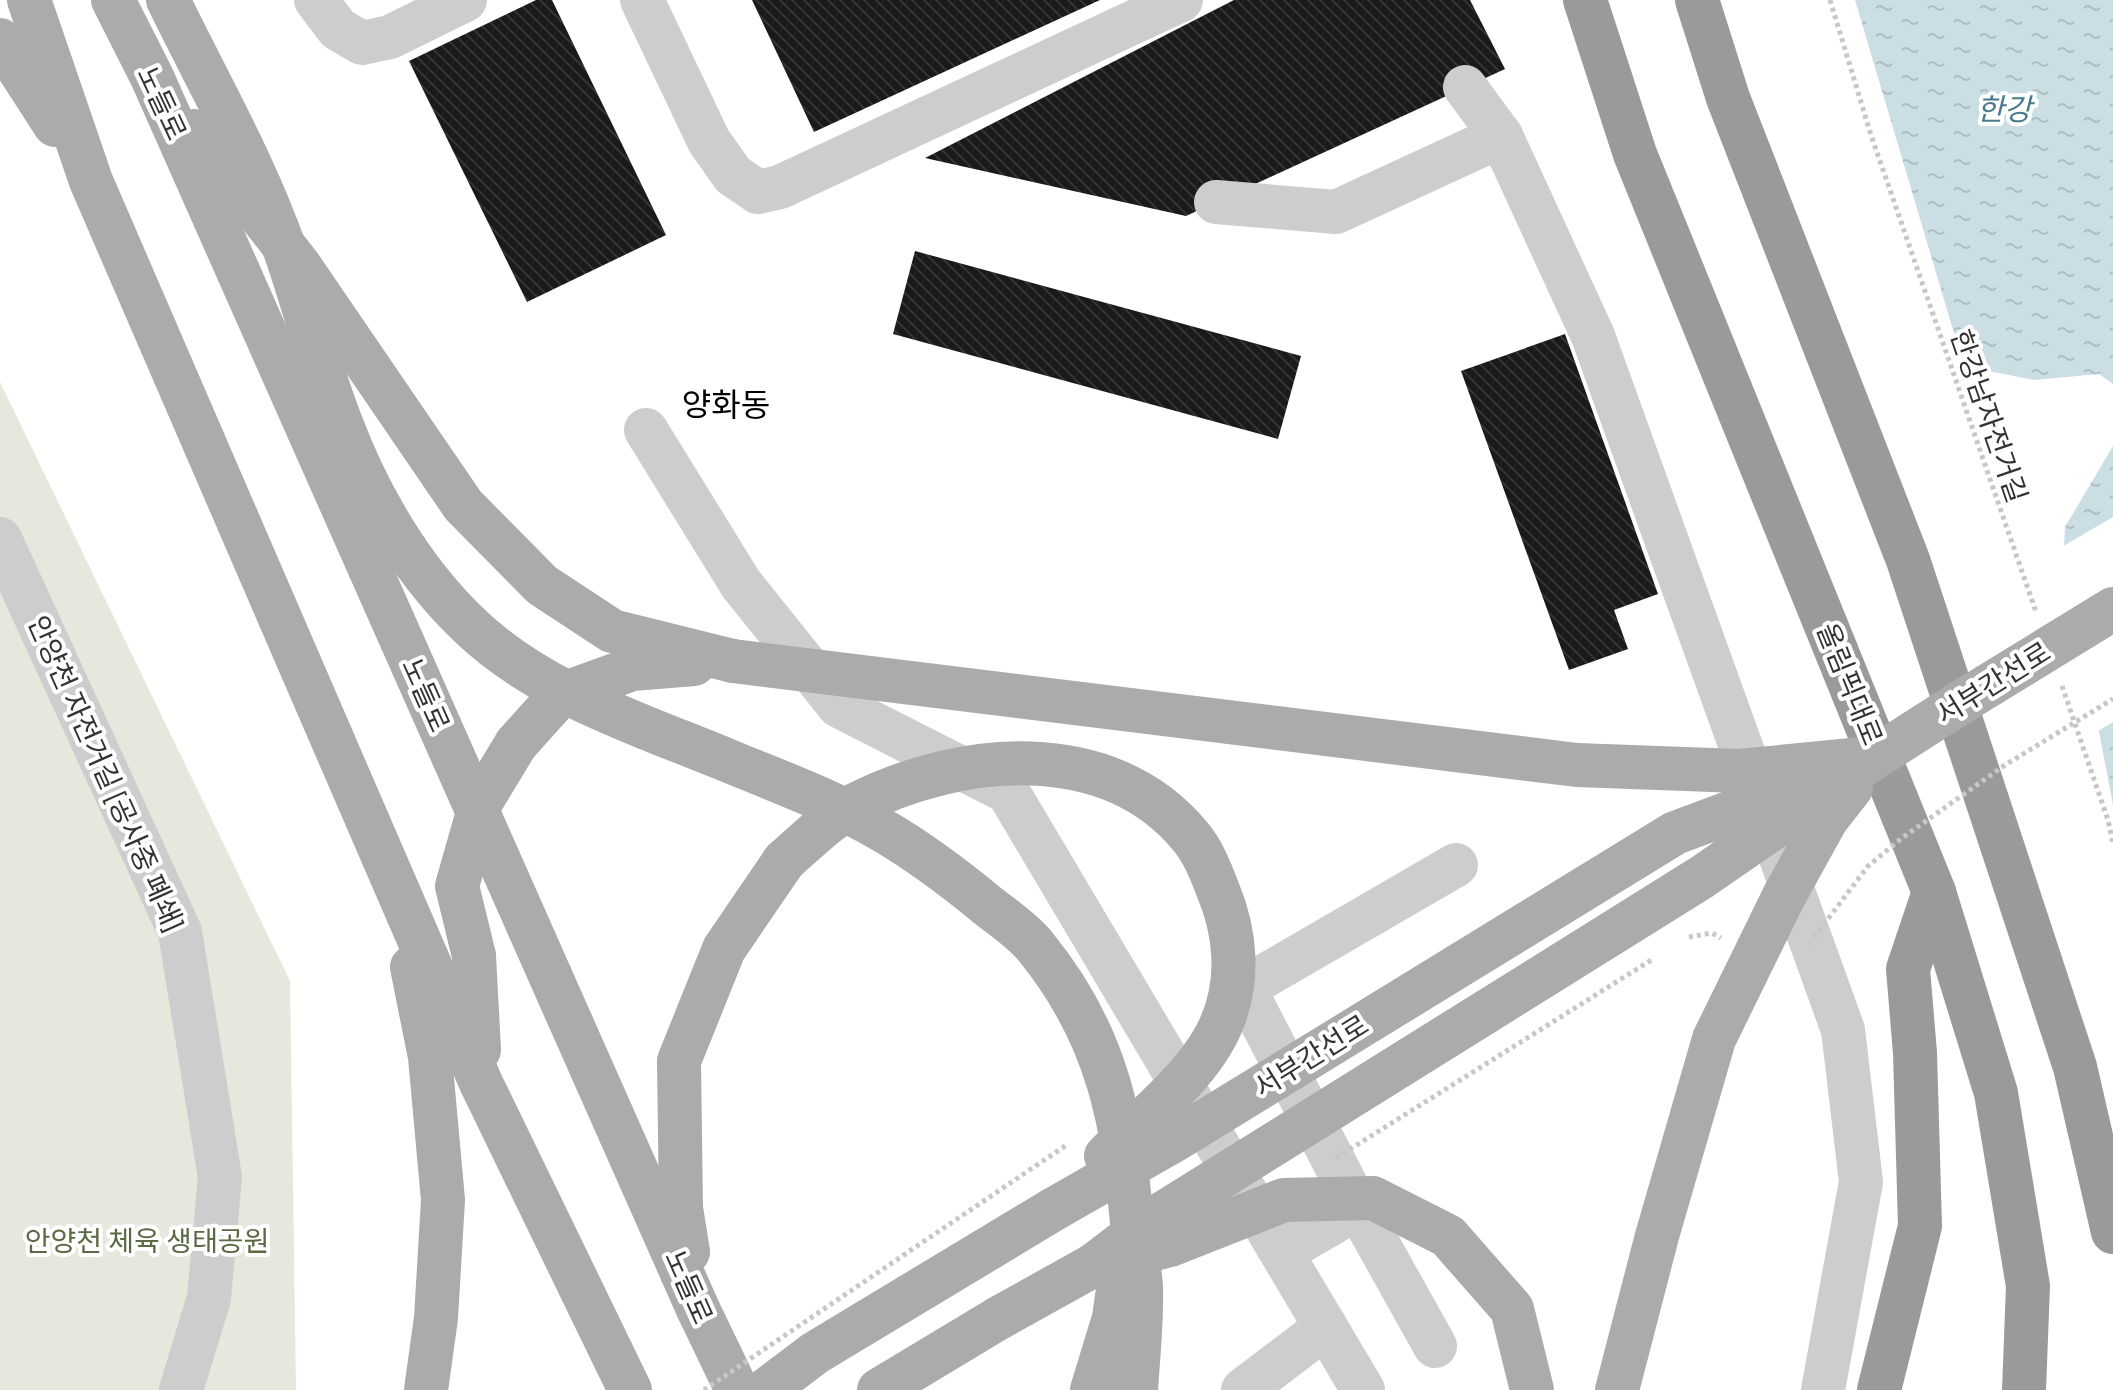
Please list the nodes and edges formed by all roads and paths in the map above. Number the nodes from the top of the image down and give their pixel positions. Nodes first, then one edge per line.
1 (29, 0) edge
2 (113, 0) edge
3 (168, 0) edge
4 (316, 0) edge
5 (465, 0) edge
6 (642, 0) edge
7 (1181, 0) edge
8 (1585, 0) edge
9 (1697, 0) edge
10 (1721, 0) edge
11 (1830, 0) edge
12 (0, 40) edge
13 (152, 77) junction
14 (1465, 87) dead end
15 (1728, 98) junction
16 (1501, 136) junction
17 (91, 181) junction
18 (1216, 202) dead end
19 (646, 430) dead end
20 (0, 539) edge
21 (2113, 609) edge
22 (2040, 625) dead end
23 (733, 661) junction
24 (2061, 685) dead end
25 (2113, 699) edge
26 (1874, 758) junction
27 (2113, 844) edge
28 (1456, 865) dead end
29 (395, 879) junction
30 (1934, 892) junction
31 (1678, 943) dead end
32 (1732, 943) dead end
33 (1518, 949) dead end
34 (1805, 951) dead end
35 (1665, 952) dead end
36 (2075, 1067) junction
37 (481, 1083) junction
38 (1295, 1086) junction
39 (2113, 1125) edge
40 (1071, 1142) dead end
41 (1311, 1199) junction
42 (1358, 1208) junction
43 (1054, 1209) junction
44 (2113, 1232) edge
45 (1133, 1237) junction
46 (1282, 1252) junction
47 (1094, 1265) junction
48 (698, 1309) junction
49 (1326, 1327) junction
50 (1435, 1346) dead end
51 (181, 1390) edge
52 (426, 1390) edge
53 (630, 1390) edge
54 (704, 1390) edge
55 (737, 1390) edge
56 (766, 1390) edge
57 (879, 1390) edge
58 (1092, 1390) edge
59 (1136, 1390) edge
60 (1243, 1390) edge
61 (1363, 1390) edge
62 (1532, 1390) edge
63 (1617, 1390) edge
64 (1823, 1390) edge
65 (1879, 1390) edge
66 (2024, 1390) edge

1 - 17 main road
2 - 13 main road, 노들로
3 - 45 main road, bridge
4 - 5 lane
6 - 7 lane
8 - 30 highway, 올림픽대로
9 - 15 highway
10 - 15 highway
11 - 22 path, 한강남자전거길
12 - 17 main road
13 - 23 main road
13 - 48 main road, 노들로
14 - 16 lane
15 - 36 highway
16 - 18 lane
16 - 64 lane
17 - 29 main road
19 - 46 lane
20 - 51 lane, 안양천 자전거길 [공사중 폐쇄]
21 - 26 main road, 서부간선로, bridge
23 - 26 main road, bridge
23 - 37 main road, bridge
24 - 27 path
25 - 34 path, bridge
26 - 43 main road, 서부간선로, bridge
26 - 47 main road, 서부간선로, bridge
26 - 63 main road, bridge
28 - 38 lane
29 - 37 main road
29 - 52 main road
30 - 65 highway
30 - 66 highway, 올림픽대로
31 - 32 path, bridge
33 - 38 lane
35 - 41 path, bridge
36 - 39 highway
36 - 44 highway
37 - 53 main road
38 - 42 lane
40 - 54 path, bridge
41 - 47 main road, bridge
41 - 62 main road, bridge
42 - 46 lane
42 - 50 lane
43 - 48 main road, bridge
43 - 56 main road, 서부간선로
45 - 58 main road, bridge
45 - 59 main road, bridge
46 - 49 lane
47 - 57 main road, 서부간선로
48 - 55 main road, 노들로
49 - 60 lane
49 - 61 lane

